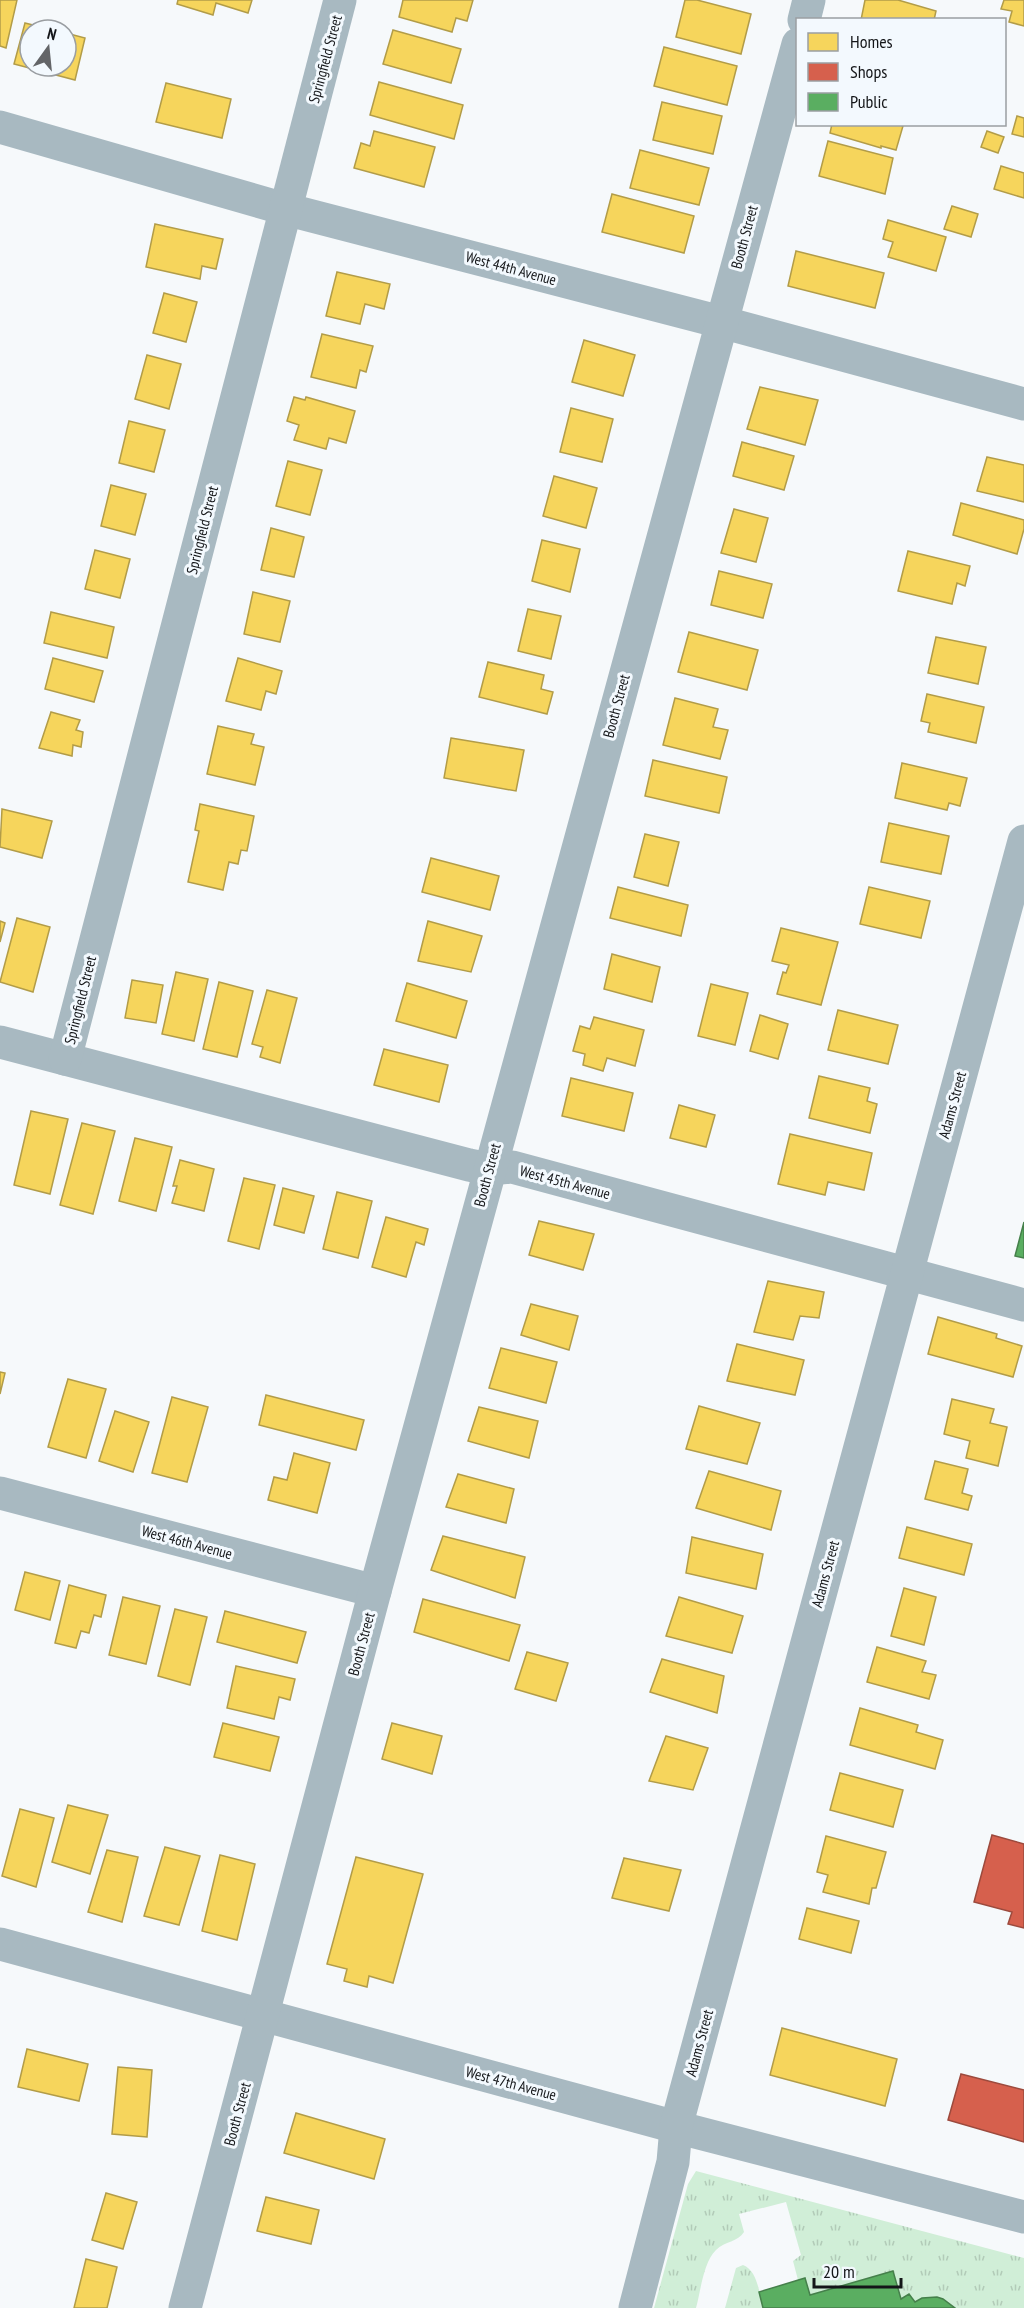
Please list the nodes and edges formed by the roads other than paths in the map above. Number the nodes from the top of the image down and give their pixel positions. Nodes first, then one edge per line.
1 (340, 0) edge
2 (809, 0) edge
3 (804, 18) edge
4 (796, 51) edge
5 (0, 127) edge
6 (285, 209) junction
7 (721, 322) junction
8 (1024, 404) edge
9 (1024, 841) edge
10 (0, 1042) edge
11 (65, 1059) junction
12 (489, 1169) junction
13 (907, 1273) junction
14 (1024, 1305) edge
15 (0, 1493) edge
16 (375, 1592) junction
17 (0, 1944) edge
18 (264, 2016) junction
19 (676, 2127) junction
20 (1024, 2217) edge
21 (185, 2308) edge
22 (635, 2308) edge

1 - 6 street, Springfield Street
2 - 3 street
4 - 7 street, Booth Street
5 - 6 street, West 44th Avenue
6 - 7 street, West 44th Avenue
6 - 11 street, Springfield Street
7 - 8 street, West 44th Avenue
7 - 12 street, Booth Street
9 - 13 street, Adams Street
10 - 11 street, West 45th Avenue
11 - 12 street, West 45th Avenue
12 - 13 street, West 45th Avenue
12 - 16 street, Booth Street
13 - 14 street, West 45th Avenue
13 - 19 street, Adams Street
15 - 16 street, West 46th Avenue
16 - 18 street, Booth Street
17 - 18 street, West 47th Avenue
18 - 19 street, West 47th Avenue
18 - 21 street, Booth Street
19 - 20 street, West 47th Avenue
19 - 22 street, Adams Street

